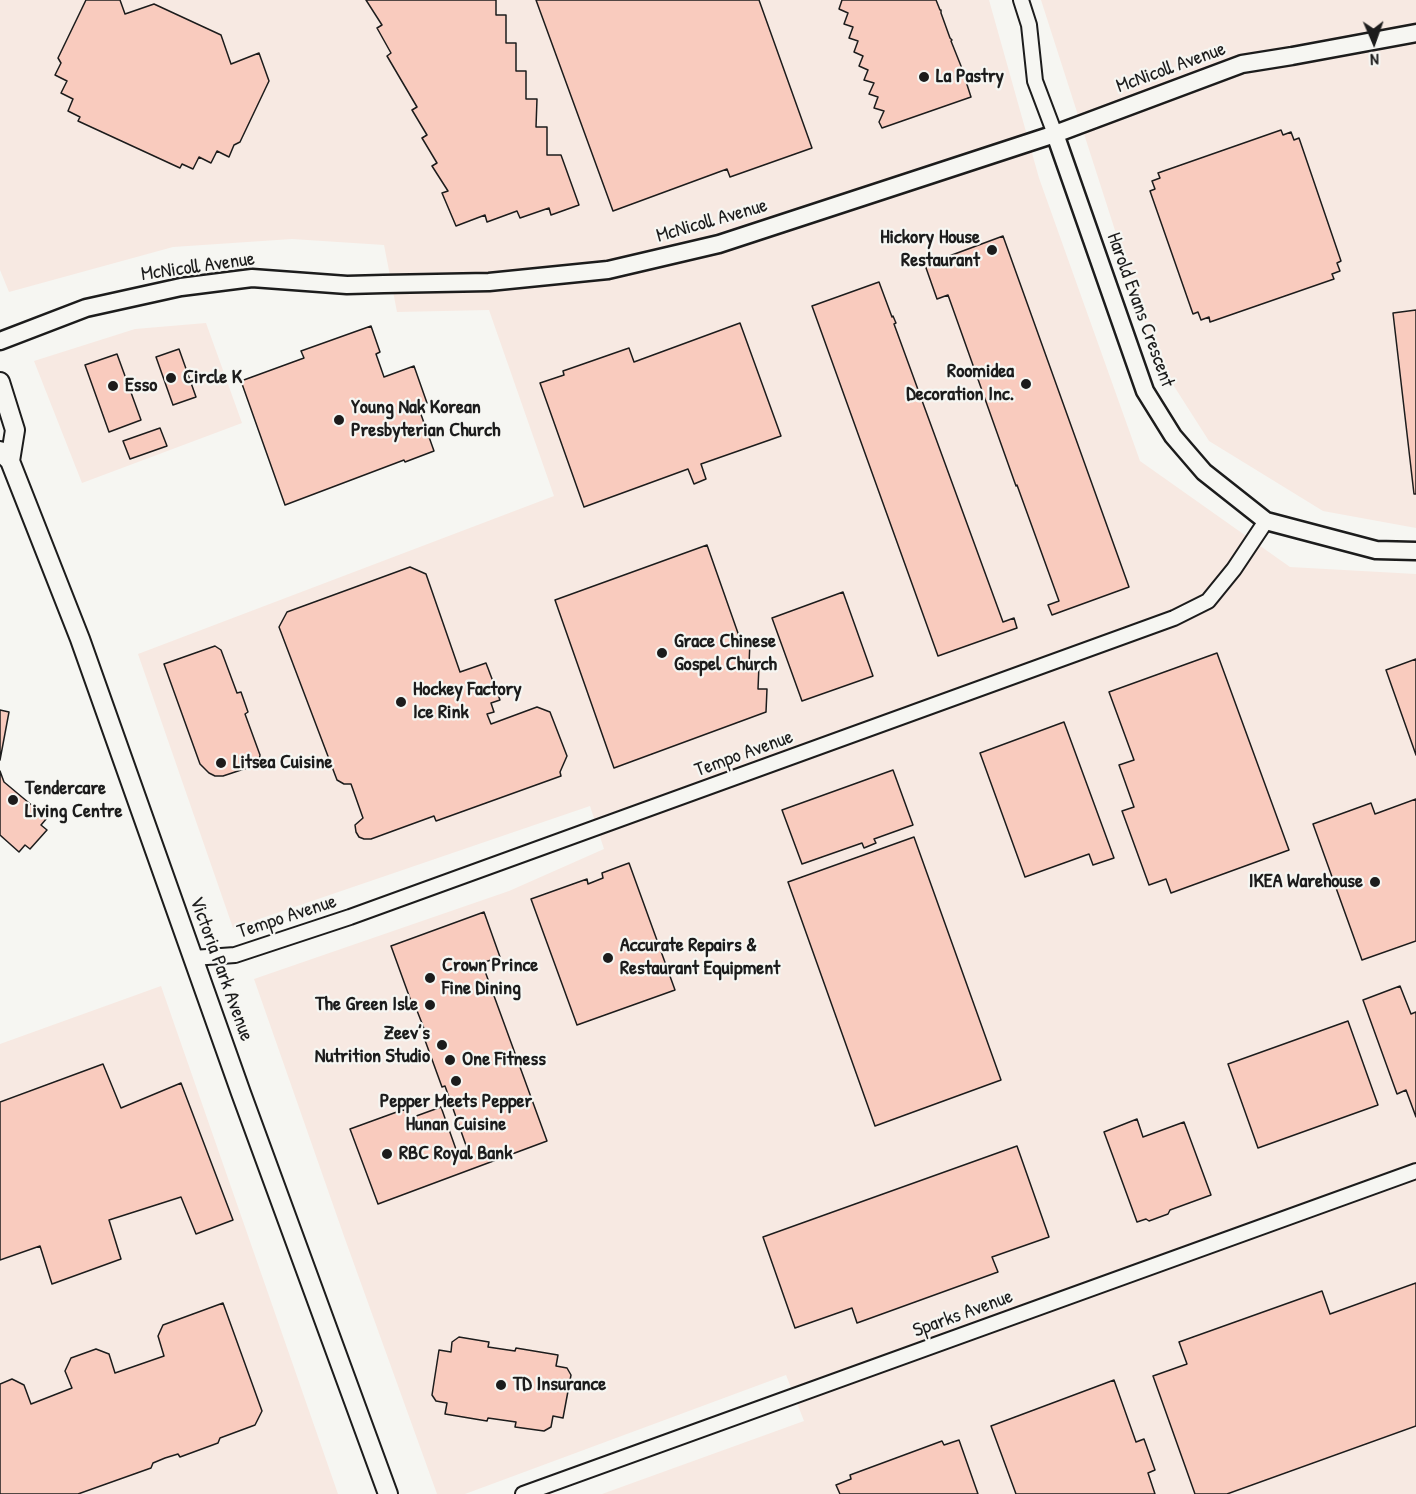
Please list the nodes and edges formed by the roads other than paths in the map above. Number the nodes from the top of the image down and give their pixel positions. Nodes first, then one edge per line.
1 (1021, 0) edge
2 (1416, 33) edge
3 (1055, 134) junction
4 (0, 341) edge
5 (0, 382) edge
6 (5, 456) edge
7 (1266, 521) junction
8 (1416, 551) edge
9 (193, 958) junction
10 (1416, 1171) edge
11 (388, 1494) edge
12 (523, 1494) edge

1 - 3 street
2 - 3 street, McNicoll Avenue
3 - 4 street, McNicoll Avenue
3 - 7 street, Harold Evans Crescent
5 - 6 main road, Victoria Park Avenue
6 - 9 main road, Victoria Park Avenue
7 - 8 street, Harold Evans Crescent
7 - 9 street, Tempo Avenue
9 - 11 main road, Victoria Park Avenue
10 - 12 street, Sparks Avenue

